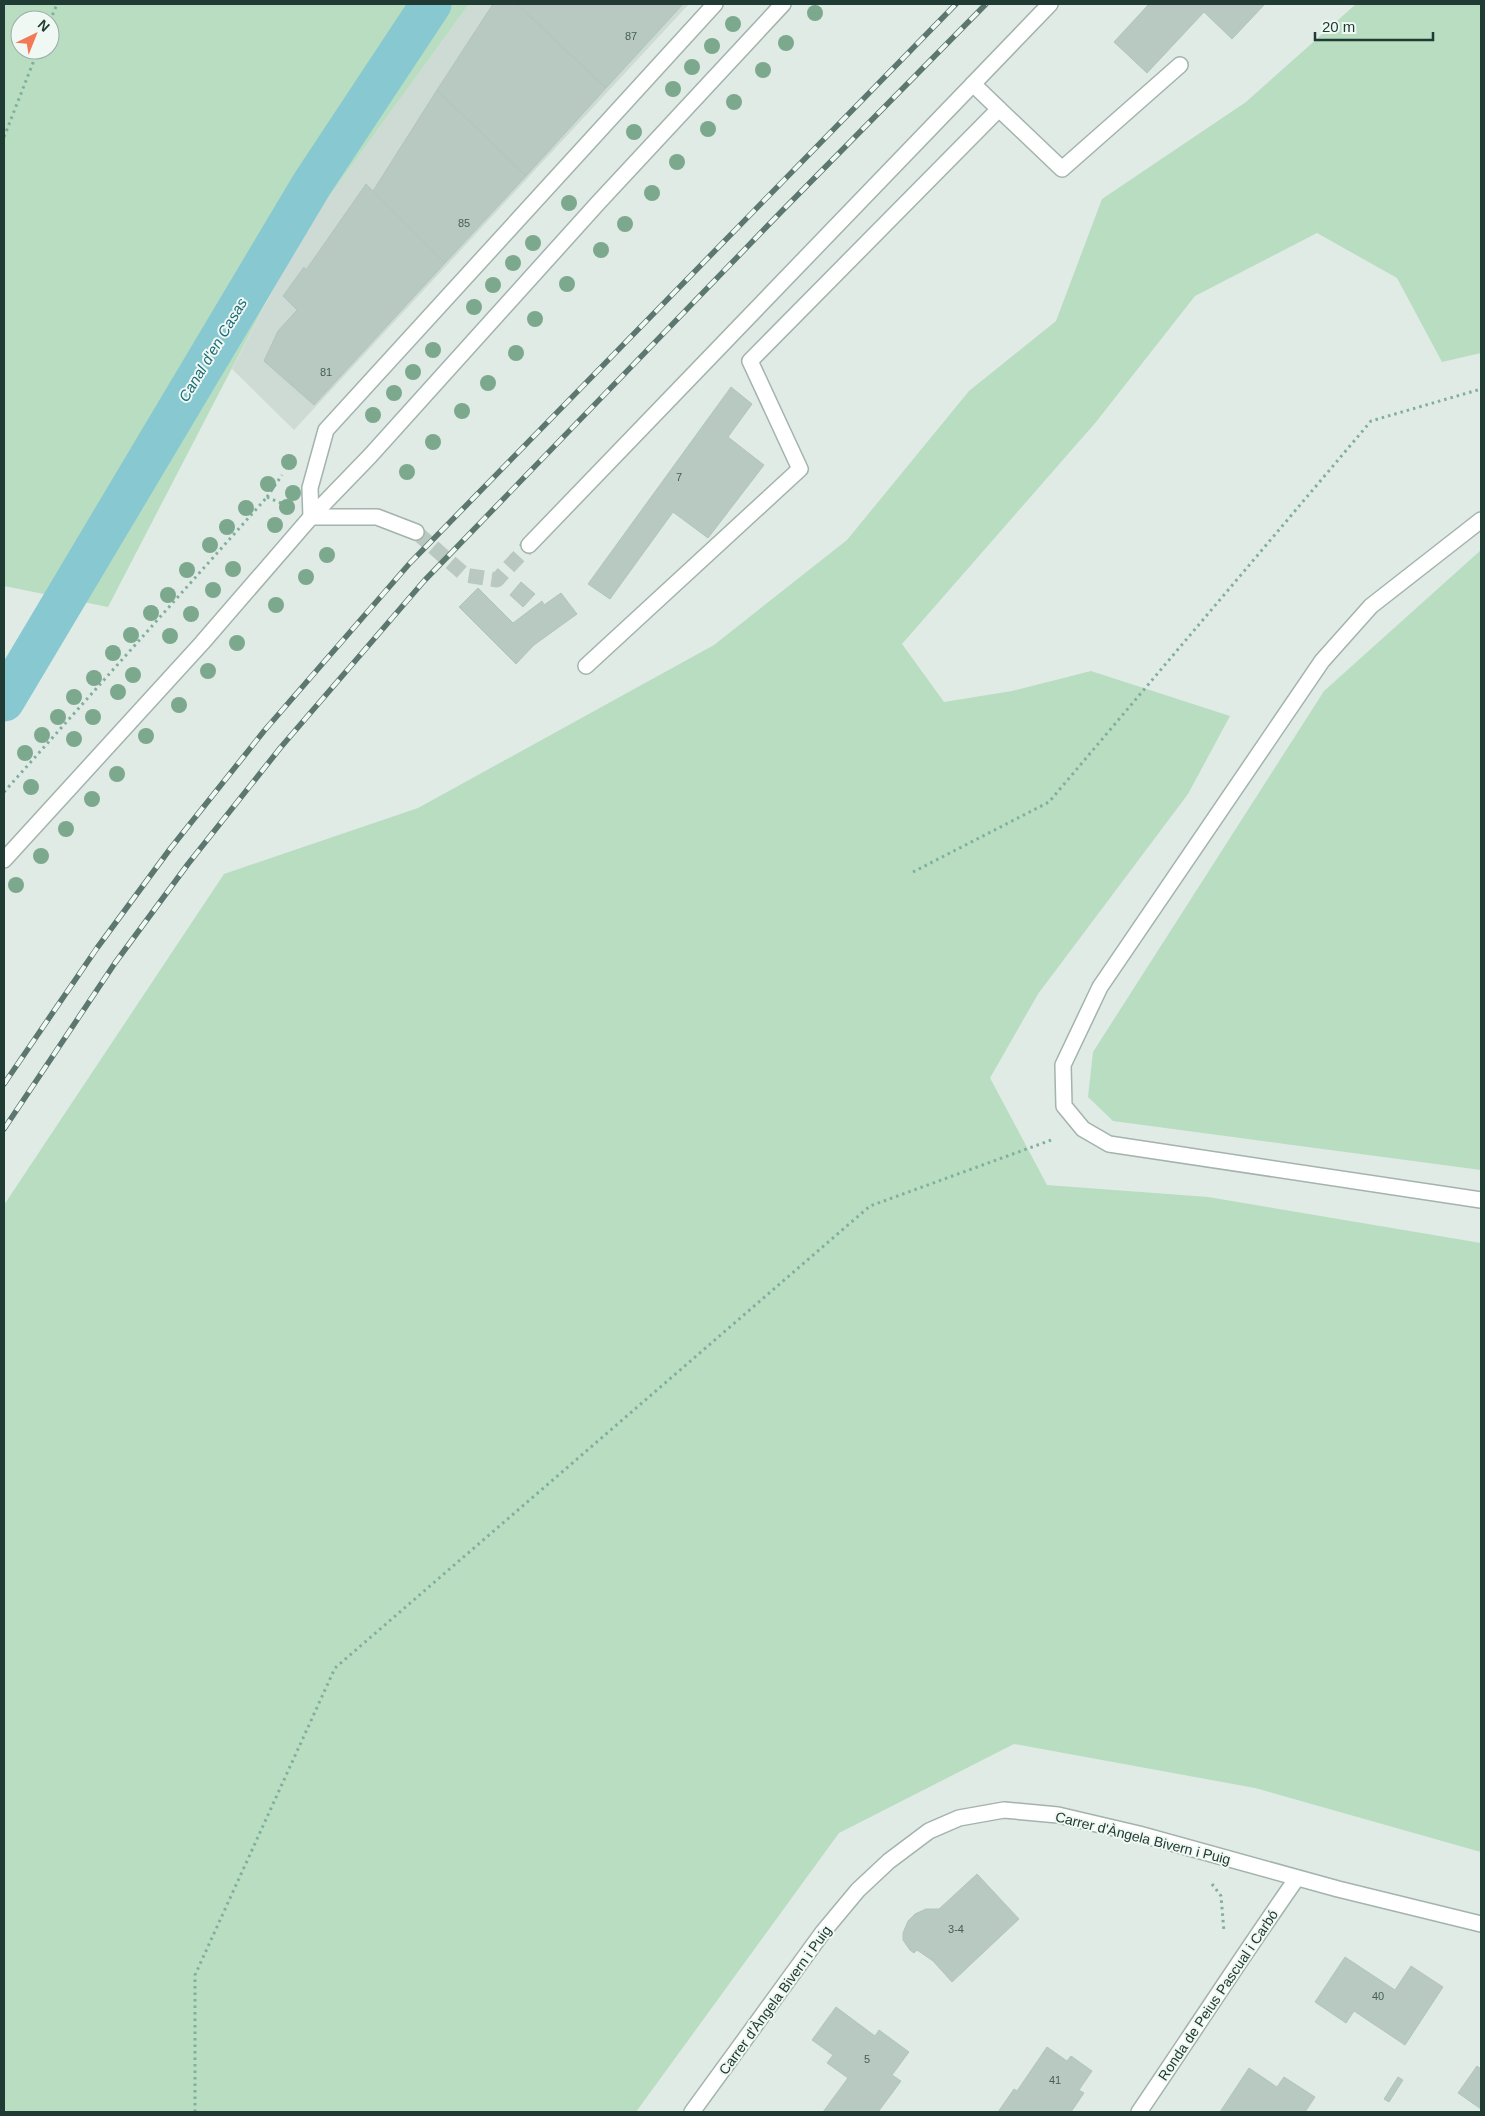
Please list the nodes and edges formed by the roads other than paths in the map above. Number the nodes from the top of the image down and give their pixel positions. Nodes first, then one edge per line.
1 (715, 4) edge
2 (783, 4) edge
3 (1050, 4) edge
4 (1180, 64) dead end
5 (973, 84) junction
6 (998, 109) junction
7 (311, 517) junction
8 (1481, 520) edge
9 (416, 532) tunnel mouth
10 (529, 545) tunnel mouth
11 (586, 666) dead end
12 (4, 860) edge
13 (1481, 1200) edge
14 (1297, 1878) junction
15 (1481, 1924) edge
16 (692, 2112) edge
17 (1139, 2112) edge

1 - 7 street
2 - 7 street
3 - 5 street
4 - 6 street
5 - 6 street
5 - 10 street
6 - 11 street
7 - 9 street
7 - 12 street
8 - 13 street
14 - 15 street, Carrer d'Àngela Bivern i Puig
14 - 16 street, Carrer d'Àngela Bivern i Puig
14 - 17 street, Ronda de Peius Pascual i Carbó

